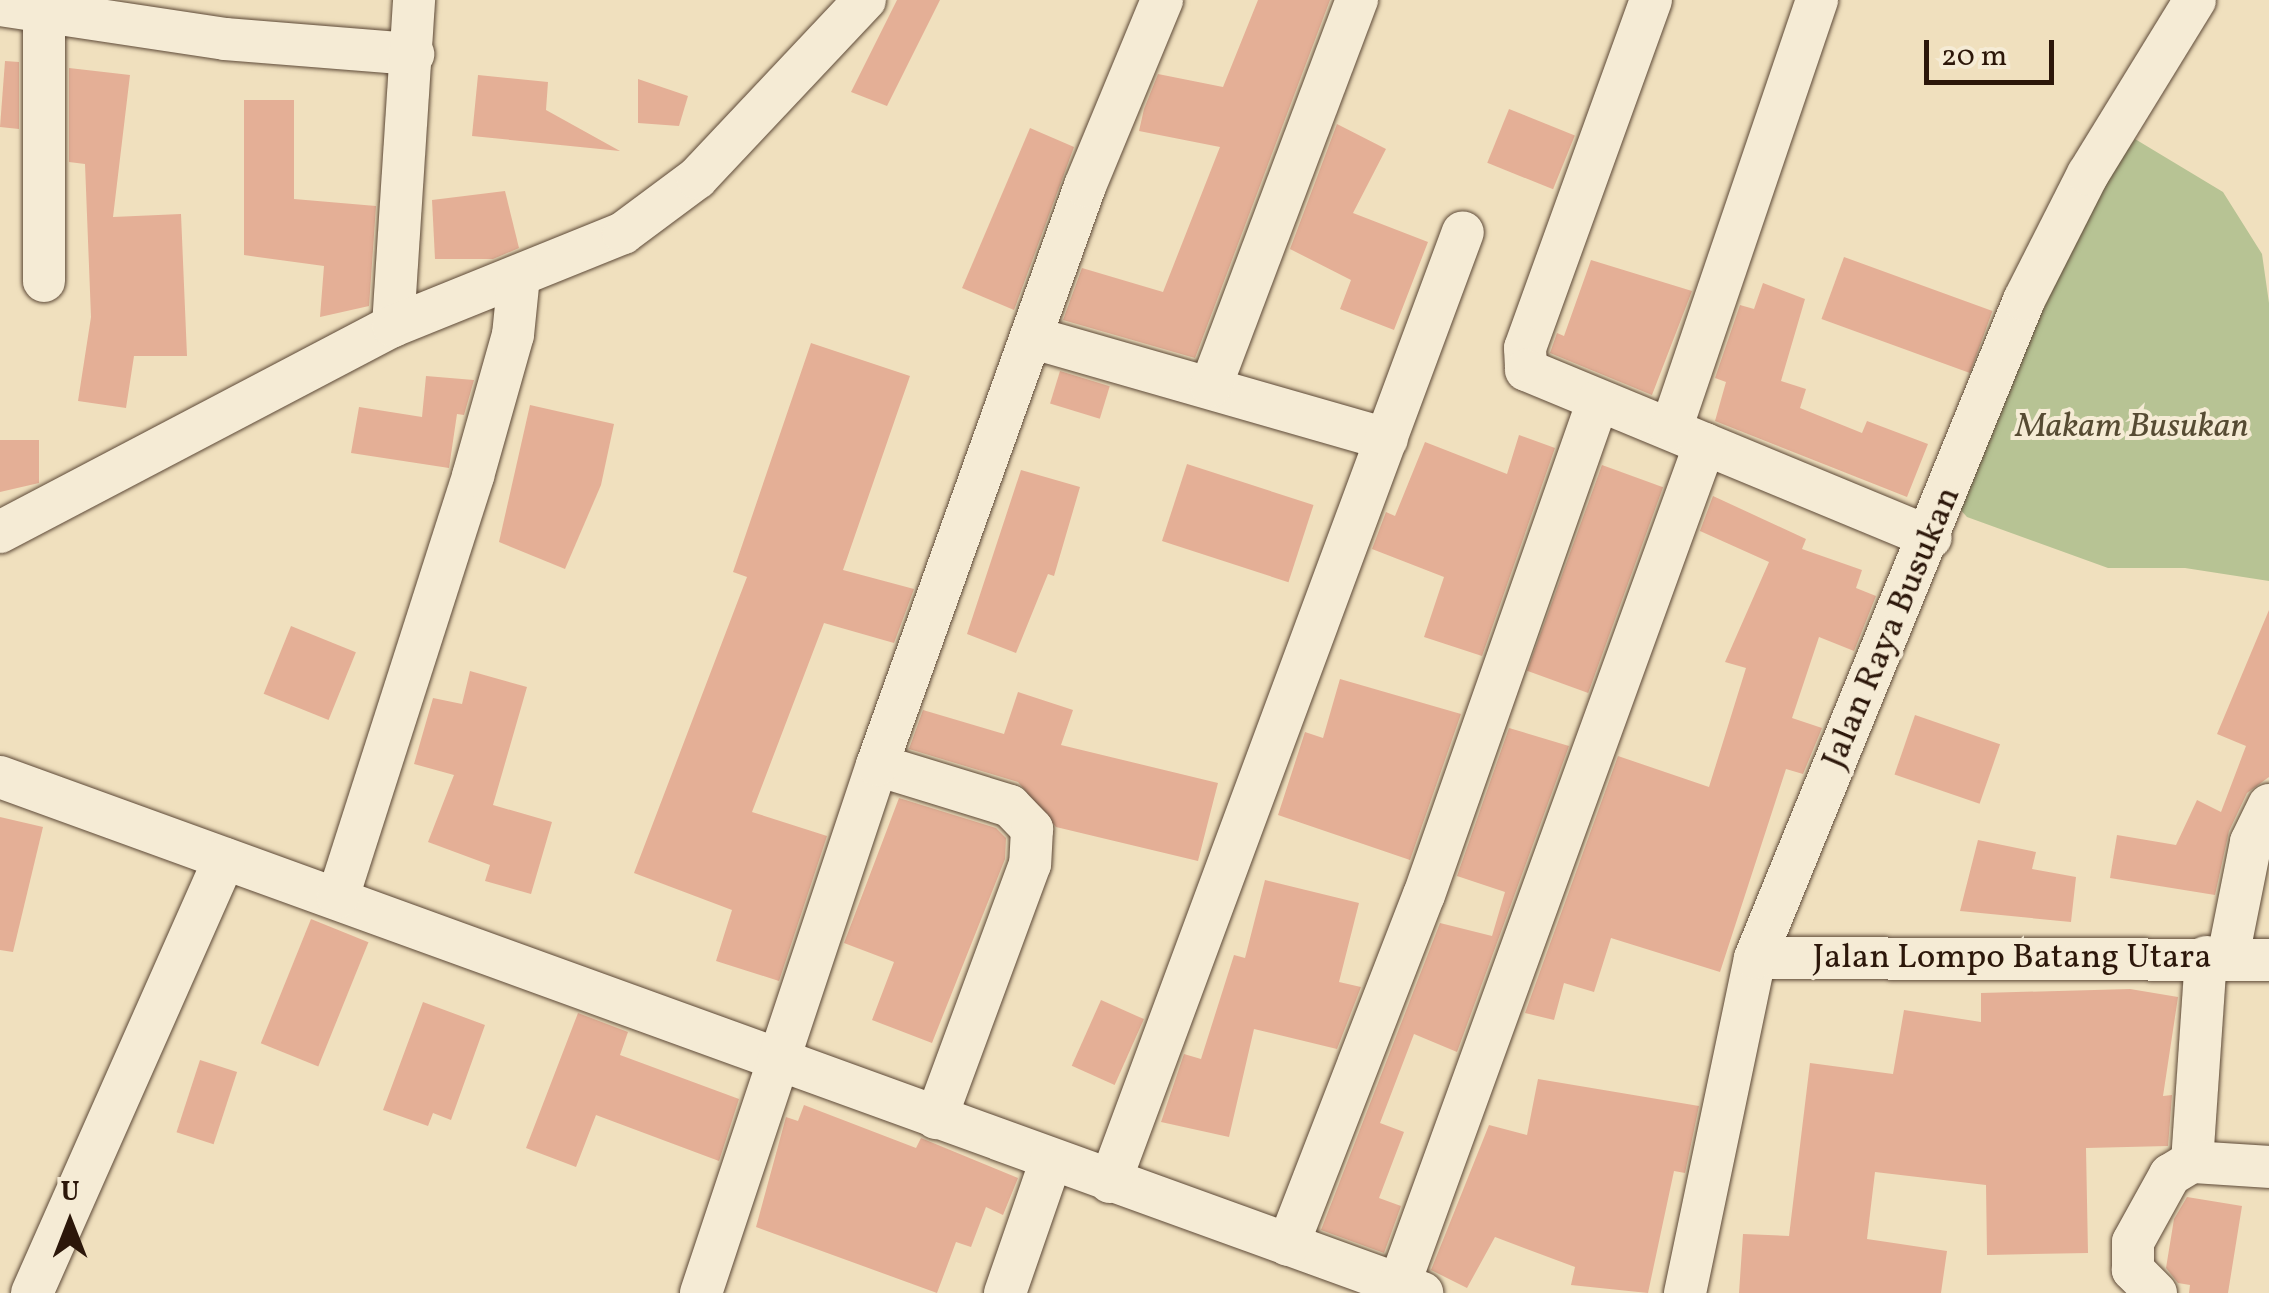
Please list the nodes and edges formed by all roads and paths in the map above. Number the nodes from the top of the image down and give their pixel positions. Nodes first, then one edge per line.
1 (414, 0) edge
2 (865, 0) edge
3 (1162, 0) edge
4 (1357, 0) edge
5 (1651, 0) edge
6 (1817, 0) edge
7 (0, 5) edge
8 (2178, 7) edge
9 (58, 9) edge
10 (413, 54) junction
11 (1463, 232) dead end
12 (519, 276) junction
13 (44, 281) dead end
14 (394, 326) junction
15 (1034, 338) junction
16 (1210, 386) junction
17 (1598, 402) junction
18 (1688, 436) junction
19 (1387, 439) junction
20 (0, 532) edge
21 (1932, 538) junction
22 (877, 765) junction
23 (0, 777) edge
24 (2269, 805) edge
25 (224, 860) junction
26 (338, 897) junction
27 (1755, 958) junction
28 (2234, 958) edge
29 (776, 1059) junction
30 (936, 1118) junction
31 (1051, 1160) junction
32 (2192, 1162) junction
33 (2269, 1167) edge
34 (1110, 1182) junction
35 (1288, 1244) junction
36 (1410, 1289) edge
37 (32, 1293) edge
38 (702, 1293) edge
39 (1004, 1293) edge
40 (1685, 1293) edge
41 (2156, 1293) edge

1 - 10 street
2 - 12 street
3 - 15 street
4 - 16 street
5 - 17 street
6 - 18 street
7 - 9 street
8 - 21 street, Jalan Raya Busukan
9 - 10 street
9 - 13 street
10 - 14 street
11 - 19 street
12 - 14 street
12 - 26 street
14 - 20 street
15 - 16 street
15 - 22 street
16 - 19 street
17 - 18 street
17 - 35 street
18 - 21 street
18 - 36 street
19 - 34 street
21 - 27 street, Jalan Raya Busukan
22 - 29 street
22 - 30 street
23 - 25 street
24 - 28 street
25 - 26 street
25 - 37 street
26 - 29 street
27 - 28 street, Jalan Lompo Batang Utara
27 - 40 street, Jalan Raya Busukan
28 - 32 street
29 - 30 street
29 - 38 street
30 - 31 street
31 - 34 street
31 - 39 street
32 - 33 street
32 - 41 street
34 - 35 street
35 - 36 street

